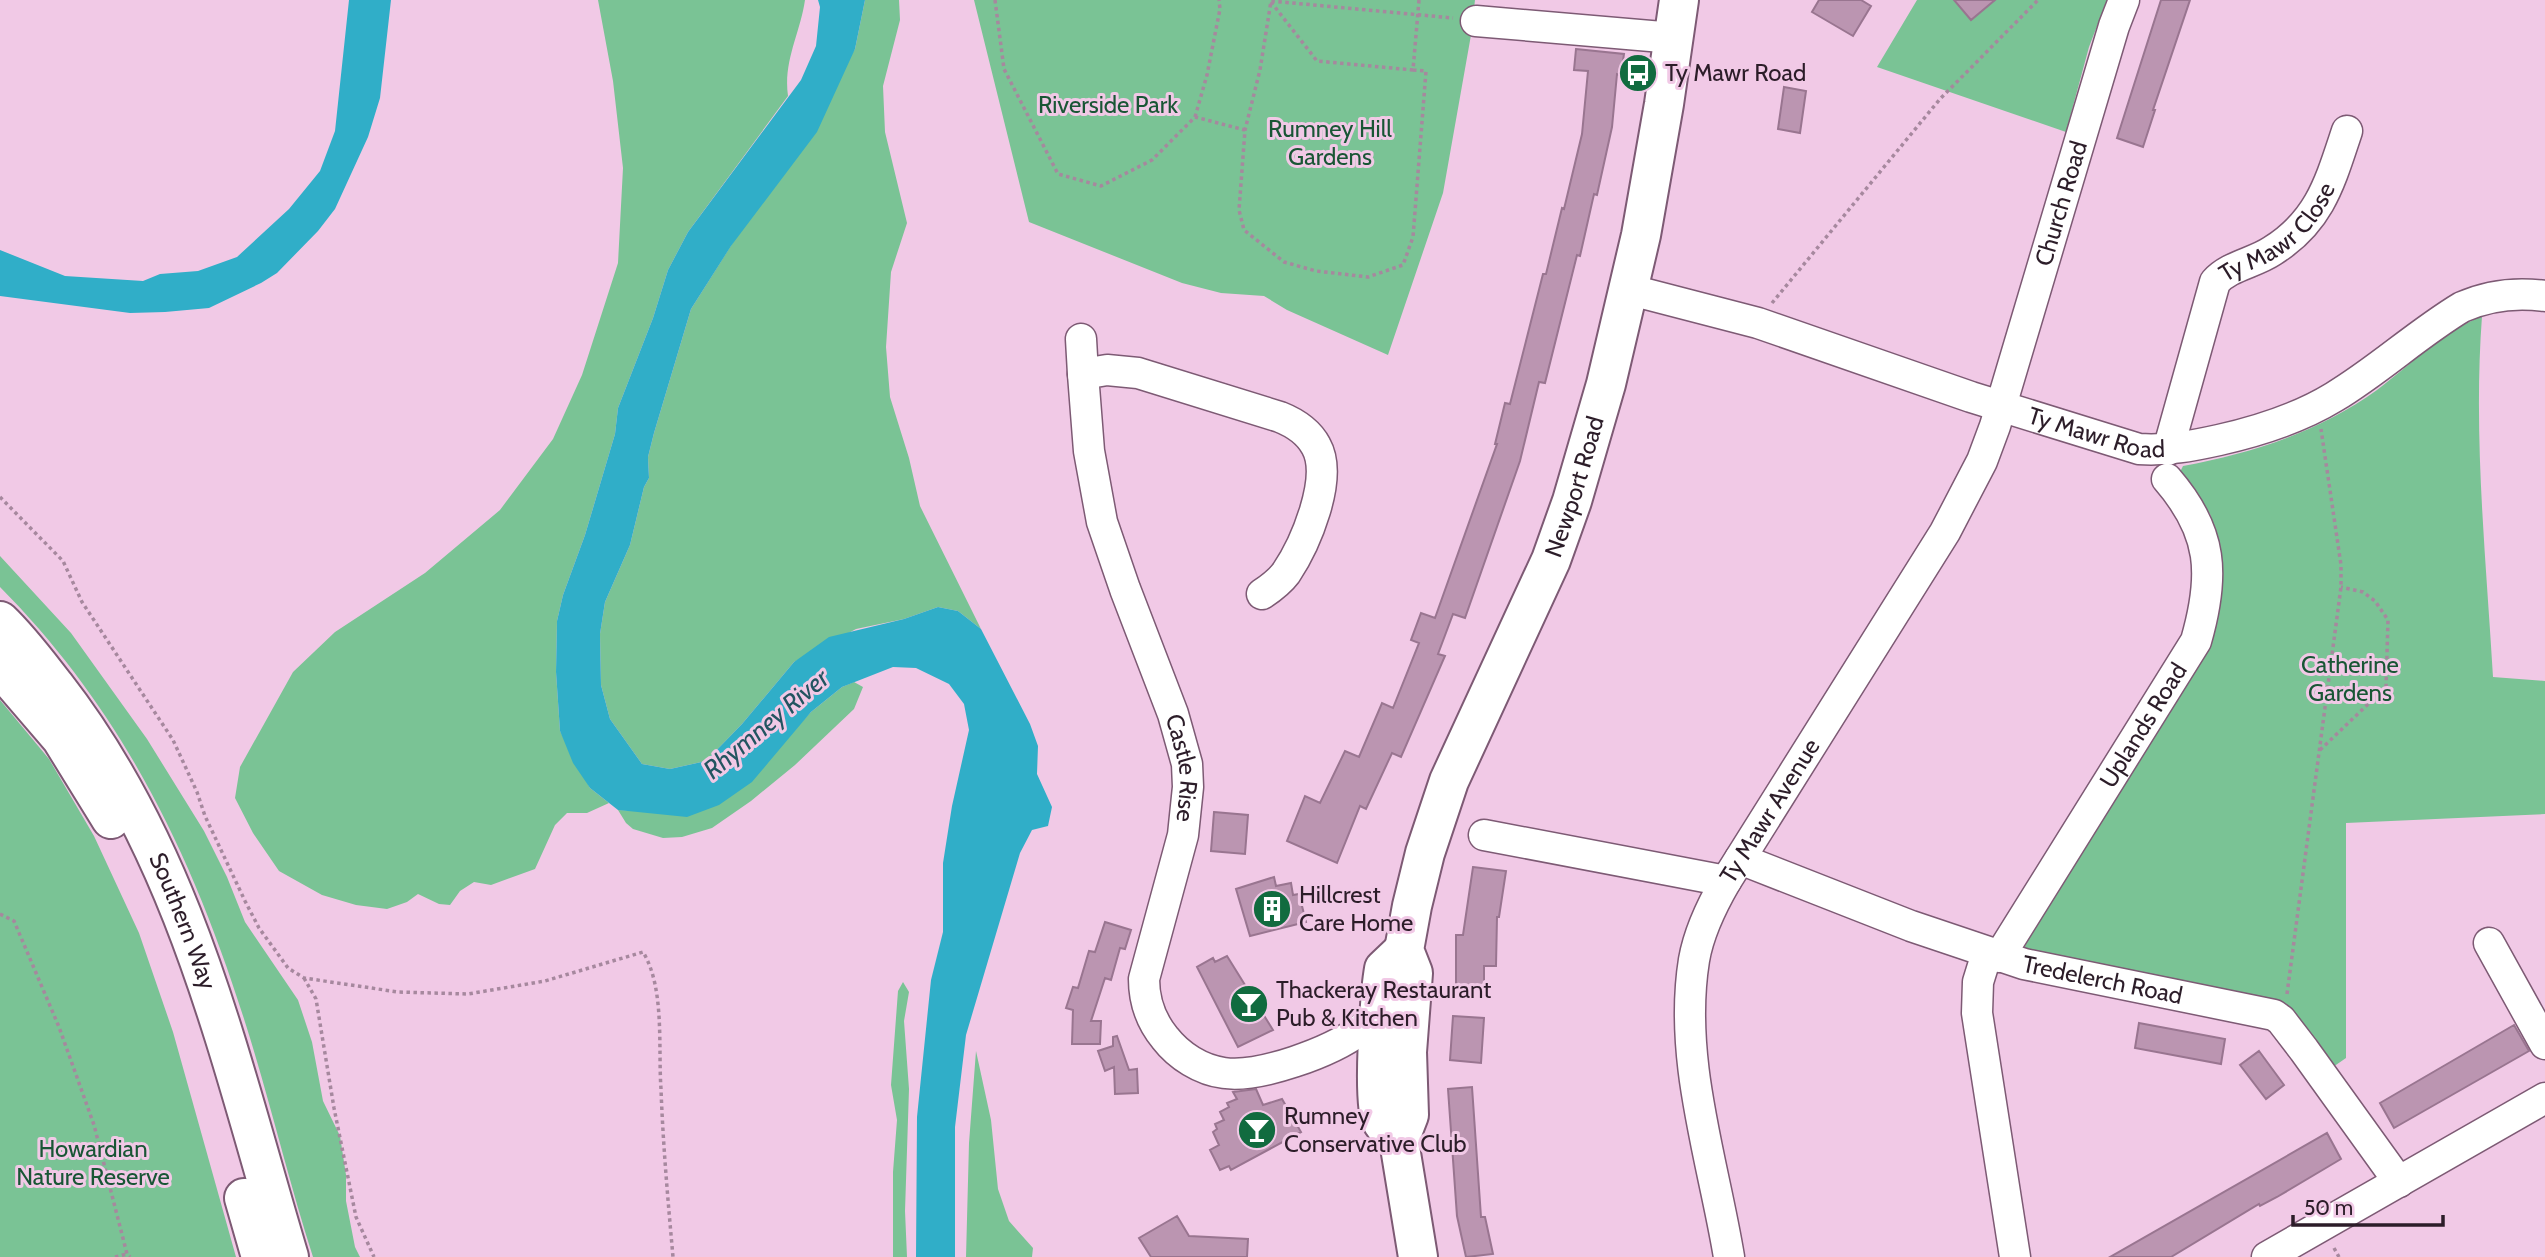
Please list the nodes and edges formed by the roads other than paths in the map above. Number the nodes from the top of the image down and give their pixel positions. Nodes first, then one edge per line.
1 (1679, 0) edge
2 (2124, 0) edge
3 (1476, 20) road end
4 (1674, 38) junction
5 (2347, 131) dead end
6 (1627, 289) junction
7 (2545, 296) edge
8 (1081, 339) dead end
9 (1083, 374) junction
10 (2001, 406) junction
11 (2168, 450) junction
12 (2166, 479) dead end
13 (1262, 594) dead end
14 (0, 621) edge
15 (0, 667) edge
16 (1484, 835) dead end
17 (1733, 870) junction
18 (2489, 943) dead end
19 (1404, 950) junction
20 (1993, 955) junction
21 (1379, 1010) junction
22 (2545, 1044) edge
23 (1320, 1052) junction
24 (1378, 1082) junction
25 (2545, 1098) edge
26 (1399, 1141) junction
27 (2399, 1182) junction
28 (261, 1257) edge
29 (289, 1257) edge
30 (1418, 1257) edge
31 (1729, 1257) edge
32 (2015, 1257) edge
33 (2267, 1257) edge

1 - 4 main road, Newport Road
2 - 10 street, Church Road
3 - 4 street
4 - 6 main road, Newport Road
5 - 11 street, Ty Mawr Close
6 - 10 street, Ty Mawr Road
6 - 19 main road, Newport Road
7 - 11 street, Ty Mawr Road
8 - 9 street, Castle Rise
9 - 13 street
9 - 23 street, Castle Rise
10 - 11 street, Ty Mawr Road
10 - 17 street, Ty Mawr Avenue
12 - 20 street, Uplands Road
14 - 29 main road, Southern Way
15 - 28 main road, Southern Way
16 - 17 street, Tredelerch Road
17 - 20 street, Tredelerch Road
17 - 31 street, Ty Mawr Avenue
18 - 22 street
19 - 21 main road, Newport Road
19 - 26 main road, Newport Road
20 - 27 street, Tredelerch Road
20 - 32 street, Uplands Road
21 - 23 street, Castle Rise
21 - 24 main road, Newport Road
23 - 24 street
24 - 26 main road, Newport Road
25 - 27 street
26 - 30 main road, Newport Road
27 - 33 street

